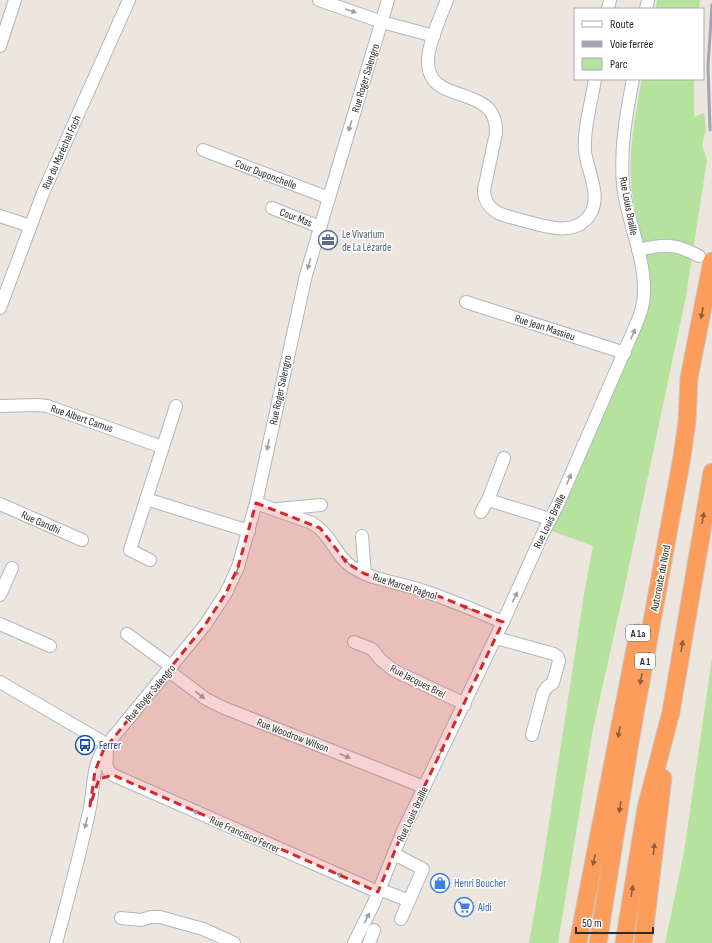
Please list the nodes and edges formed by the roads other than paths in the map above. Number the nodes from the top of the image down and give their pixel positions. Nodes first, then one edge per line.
1 (14, 0) edge
2 (129, 0) edge
3 (320, 0) edge
4 (388, 0) edge
5 (447, 0) edge
6 (382, 22) junction
7 (434, 36) junction
8 (0, 46) edge
9 (595, 80) edge
10 (633, 80) edge
11 (203, 150) dead end
12 (329, 198) junction
13 (272, 208) dead end
14 (0, 216) edge
15 (30, 226) junction
16 (320, 227) junction
17 (638, 250) junction
18 (706, 258) edge
19 (466, 302) dead end
20 (0, 308) edge
21 (624, 353) junction
22 (690, 378) junction
23 (0, 406) edge
24 (176, 406) dead end
25 (162, 447) junction
26 (504, 458) dead end
27 (712, 472) edge
28 (146, 499) junction
29 (488, 500) junction
30 (256, 503) junction
31 (0, 504) edge
32 (321, 505) dead end
33 (275, 510) junction
34 (481, 512) dead end
35 (550, 519) junction
36 (249, 531) junction
37 (362, 536) dead end
38 (82, 540) dead end
39 (150, 560) dead end
40 (12, 568) dead end
41 (366, 574) junction
42 (0, 595) edge
43 (503, 622) junction
44 (0, 624) edge
45 (127, 634) dead end
46 (496, 638) junction
47 (354, 642) dead end
48 (50, 646) dead end
49 (170, 669) junction
50 (0, 682) edge
51 (0, 689) edge
52 (464, 704) junction
53 (671, 712) junction
54 (532, 735) dead end
55 (106, 746) junction
56 (99, 757) junction
57 (113, 775) junction
58 (424, 787) junction
59 (90, 806) junction
60 (394, 854) junction
61 (588, 887) junction
62 (379, 890) junction
63 (409, 902) junction
64 (121, 918) dead end
65 (401, 919) dead end
66 (374, 930) dead end
67 (56, 943) edge
68 (234, 943) edge
69 (354, 943) edge
70 (368, 943) edge
71 (572, 943) edge
72 (578, 943) edge
73 (598, 943) edge
74 (624, 943) edge
75 (643, 943) edge

1 - 8 street
2 - 15 street, Rue du Maréchal Foch
3 -> 6 street
4 - 6 street, Rue Roger Salengro
5 - 7 street
6 - 7 street
6 -> 12 street, Rue Roger Salengro
7 - 9 street
10 - 17 street, Rue Louis Braille
11 - 12 street, Cour Duponchelle
12 - 16 street, Rue Roger Salengro
13 - 16 street, Cour Mas
14 - 15 street
15 - 20 street, Rue du Maréchal Foch
16 -> 30 street, Rue Roger Salengro
17 - 18 street
21 -> 17 street, Rue Louis Braille
18 -> 22 highway, Autoroute du Nord / A 1
19 - 21 street, Rue Jean Massieu
35 -> 21 street, Rue Louis Braille
22 -> 61 highway, A 1a
22 -> 73 highway, Autoroute du Nord / A 1
23 - 25 street, Rue Albert Camus
24 - 25 street
25 - 28 street
26 - 29 street
53 -> 27 highway
28 - 36 street
28 - 39 street
29 - 34 street
29 - 35 street
30 - 33 street, Rue Marcel Pagnol
30 - 36 street, Rue Roger Salengro
31 - 38 street, Rue Gandhi
32 - 33 street
41 -> 33 street, Rue Marcel Pagnol
43 -> 35 street, Rue Louis Braille
36 -> 49 street, Rue Roger Salengro
37 - 41 street
40 - 42 street
43 -> 41 street, Rue Marcel Pagnol
43 - 46 street, Rue Louis Braille
44 - 48 street
45 - 49 street, Rue Woodrow Wilson
46 - 52 street, Rue Louis Braille
46 - 54 street
47 - 52 street, Rue Jacques Brel
49 - 55 street, Rue Roger Salengro
49 -> 58 street, Rue Woodrow Wilson
50 - 55 street
51 - 56 street
58 -> 52 street, Rue Louis Braille
74 -> 53 highway
75 -> 53 highway
55 - 56 street, Rue Roger Salengro
55 - 57 street
56 - 59 street, Rue Roger Salengro
57 - 59 street, Rue Roger Salengro
62 -> 57 street, Rue Francisco Ferrer
58 - 60 street, Rue Louis Braille
59 -> 67 street, Rue Roger Salengro
60 - 62 street, Rue Louis Braille
60 - 63 street
61 - 71 highway
61 - 72 highway, A 1a
62 - 63 street, Rue Francisco Ferrer
69 -> 62 street, Rue Louis Braille
63 - 65 street
64 - 68 street
66 - 70 street

